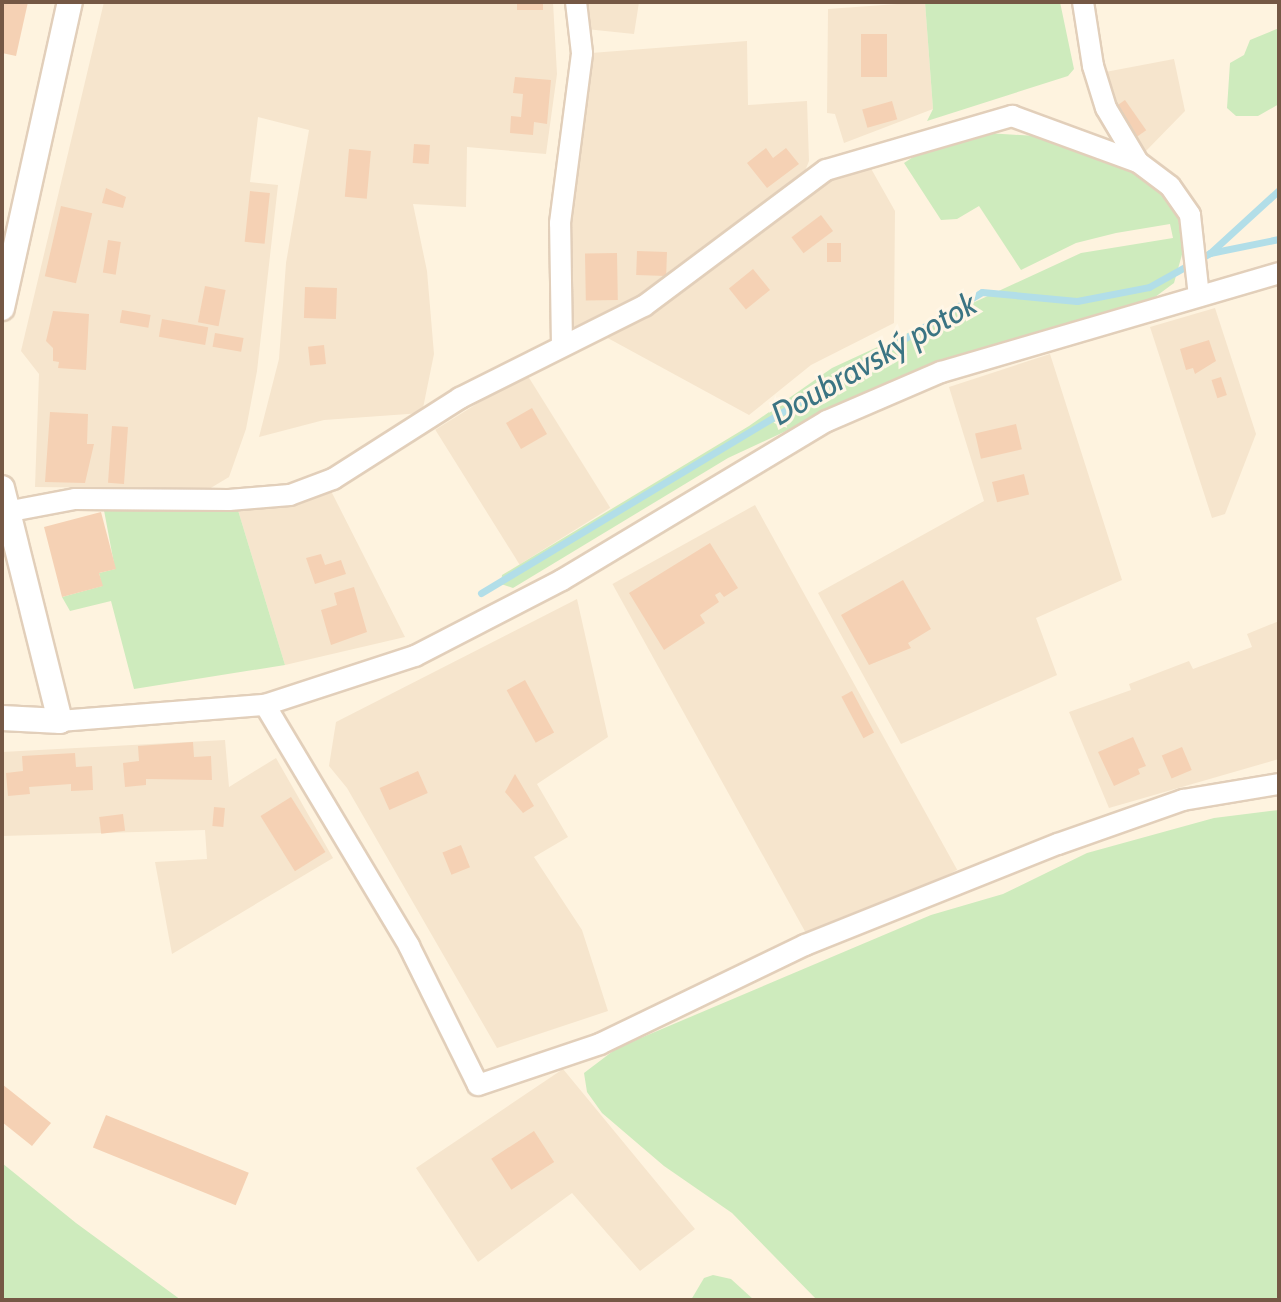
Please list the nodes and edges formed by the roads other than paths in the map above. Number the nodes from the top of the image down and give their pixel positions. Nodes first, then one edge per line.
1 (70, 2) edge
2 (576, 2) edge
3 (1083, 2) edge
4 (1138, 162) junction
5 (1279, 273) edge
6 (1199, 296) junction
7 (2, 308) edge
8 (562, 345) junction
9 (4, 500) edge
10 (265, 705) junction
11 (2, 718) edge
12 (60, 721) junction
13 (1279, 784) edge

1 - 7 street
2 - 8 street
3 - 4 street
4 - 6 street
4 - 8 street
5 - 6 street
6 - 10 street
8 - 9 street
9 - 12 street
10 - 12 street
10 - 13 street
11 - 12 street

